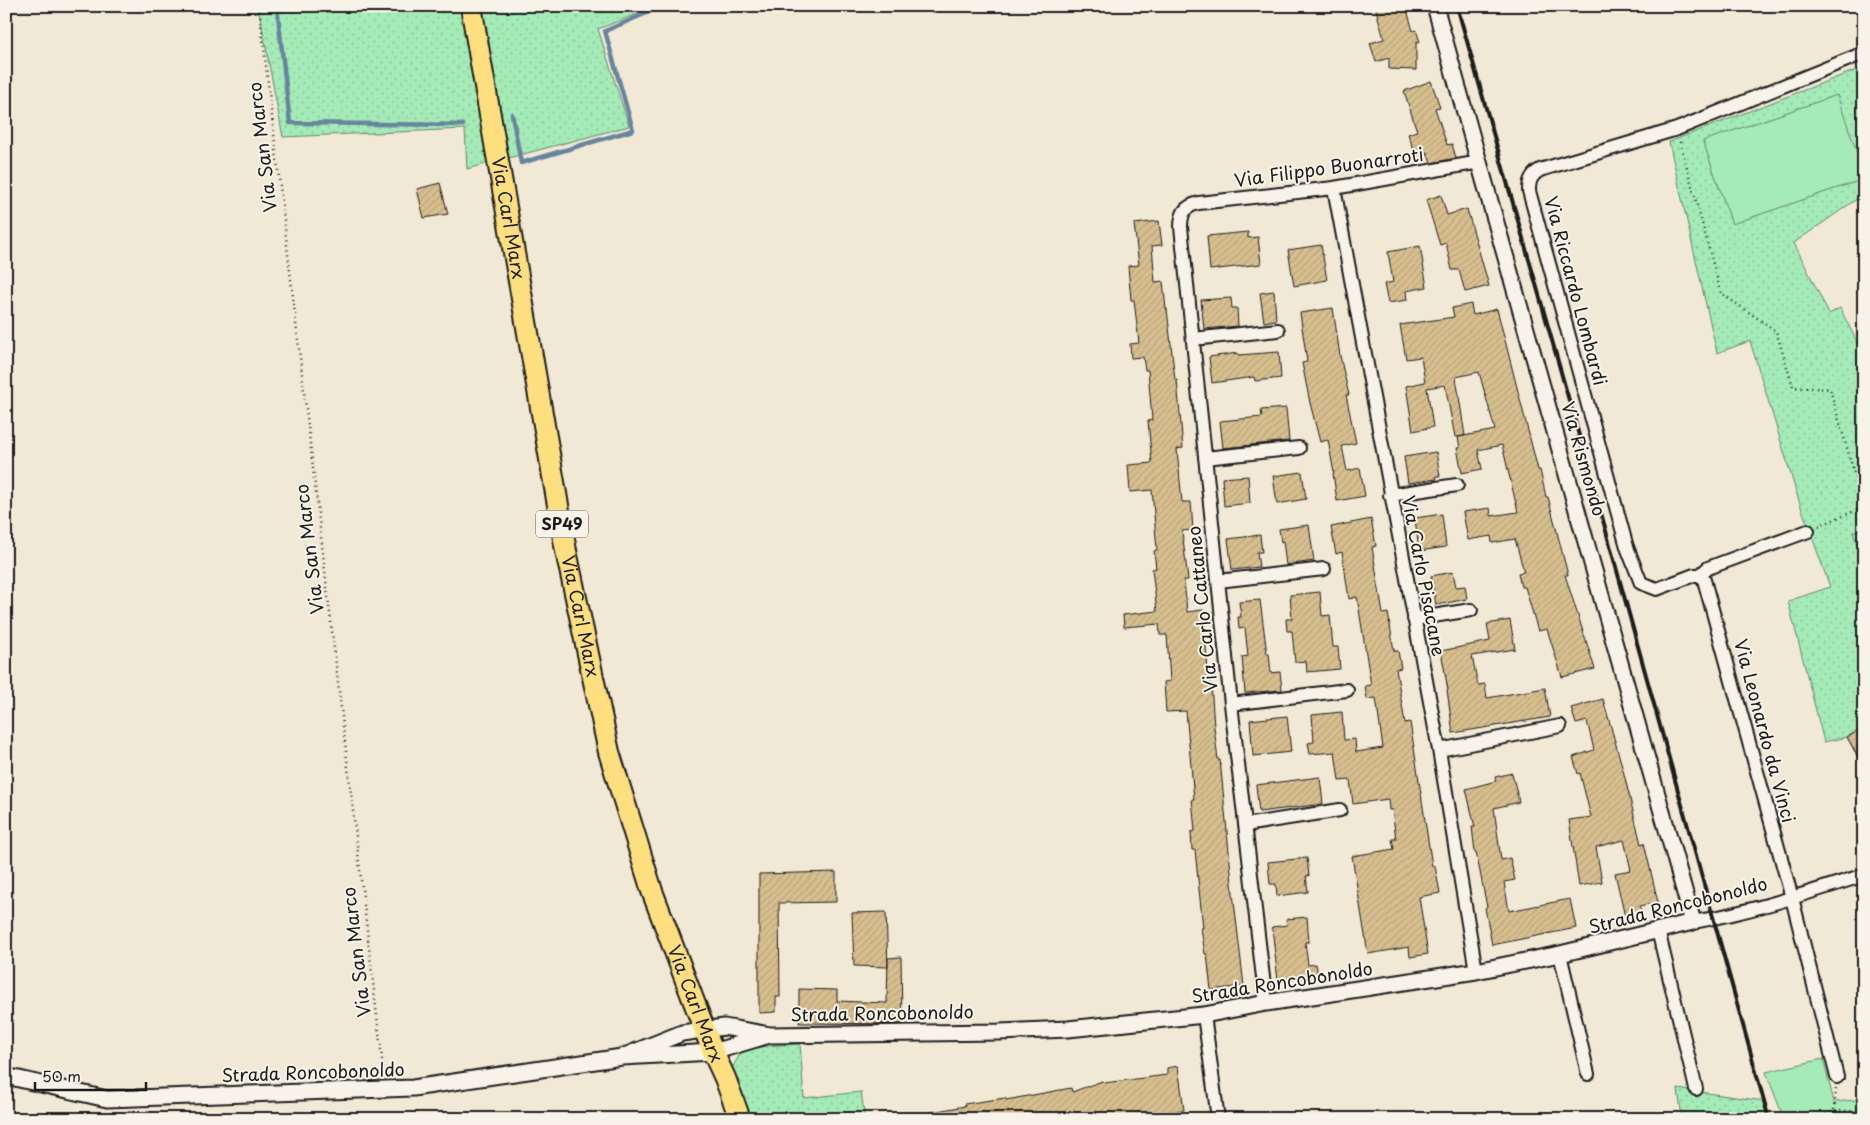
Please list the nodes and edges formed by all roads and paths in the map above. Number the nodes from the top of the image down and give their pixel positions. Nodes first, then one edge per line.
1 (259, 6) edge
2 (471, 6) edge
3 (1436, 6) edge
4 (1864, 53) edge
5 (1677, 129) junction
6 (1480, 162) junction
7 (1334, 188) junction
8 (1184, 210) joint
9 (1278, 330) dead end
10 (1193, 339) junction
11 (1299, 448) dead end
12 (1205, 458) junction
13 (1457, 485) dead end
14 (1390, 495) junction
15 (1864, 507) edge
16 (1808, 531) joint
17 (1324, 569) dead end
18 (1700, 575) junction
19 (1218, 581) junction
20 (1471, 610) dead end
21 (1414, 619) junction
22 (1347, 690) dead end
23 (1231, 704) junction
24 (1560, 726) dead end
25 (1439, 750) junction
26 (1340, 810) dead end
27 (1245, 825) junction
28 (1864, 875) edge
29 (1792, 898) junction
30 (1693, 922) junction
31 (1658, 930) junction
32 (1560, 954) junction
33 (1476, 971) junction
34 (1266, 1003) junction
35 (1204, 1015) junction
36 (704, 1030) junction
37 (770, 1034) junction
38 (713, 1052) junction
39 (622, 1057) junction
40 (1588, 1074) dead end
41 (6, 1076) edge
42 (1837, 1077) joint
43 (1696, 1089) dead end
44 (386, 1090) junction
45 (1834, 1110) junction
46 (1864, 1112) edge
47 (740, 1119) edge
48 (764, 1119) edge
49 (834, 1119) edge
50 (1218, 1119) edge
51 (1817, 1119) edge

1 - 44 path, Via San Marco
2 - 36 main road, Via Carl Marx / SP49
3 - 6 street, Via Rismondo
4 - 5 street, Via Riccardo Lombardi
5 - 15 path
5 - 18 street, Via Riccardo Lombardi
6 - 7 street, Via Filippo Buonarroti
6 - 30 street, Via Rismondo
7 - 8 street, Via Filippo Buonarroti
7 - 14 street, Via Carlo Pisacane
8 - 10 street, Via Carlo Cattaneo
9 - 10 street
10 - 12 street, Via Carlo Cattaneo
11 - 12 street
12 - 19 street, Via Carlo Cattaneo
13 - 14 street
14 - 21 street, Via Carlo Pisacane
15 - 16 path
16 - 18 street, Via Riccardo Lombardi
17 - 19 street
18 - 29 street, Via Leonardo da Vinci
19 - 23 street, Via Carlo Cattaneo
20 - 21 street
21 - 25 street, Via Carlo Pisacane
22 - 23 street
23 - 27 street, Via Carlo Cattaneo
24 - 25 street
25 - 33 street, Via Carlo Pisacane
26 - 27 street
27 - 34 street, Via Carlo Cattaneo
28 - 29 street, Strada Roncobonoldo
29 - 30 street, Strada Roncobonoldo
29 - 42 street, Via Leonardo da Vinci
30 - 31 street, Strada Roncobonoldo
31 - 32 street, Strada Roncobonoldo
31 - 43 street
32 - 33 street, Strada Roncobonoldo
32 - 40 street
33 - 34 street, Strada Roncobonoldo
34 - 35 street, Strada Roncobonoldo
35 - 37 street, Strada Roncobonoldo
35 - 50 street
36 - 37 street, Strada Roncobonoldo
36 - 38 main road, Via Carl Marx / SP49
36 - 39 street, Strada Roncobonoldo
37 - 38 street, Strada Roncobonoldo
38 - 39 street, Strada Roncobonoldo
38 - 47 main road, Via Carl Marx / SP49
39 - 44 street, Strada Roncobonoldo
41 - 44 street, Strada Roncobonoldo
42 - 45 path
45 - 46 path
45 - 51 path
48 - 49 path

